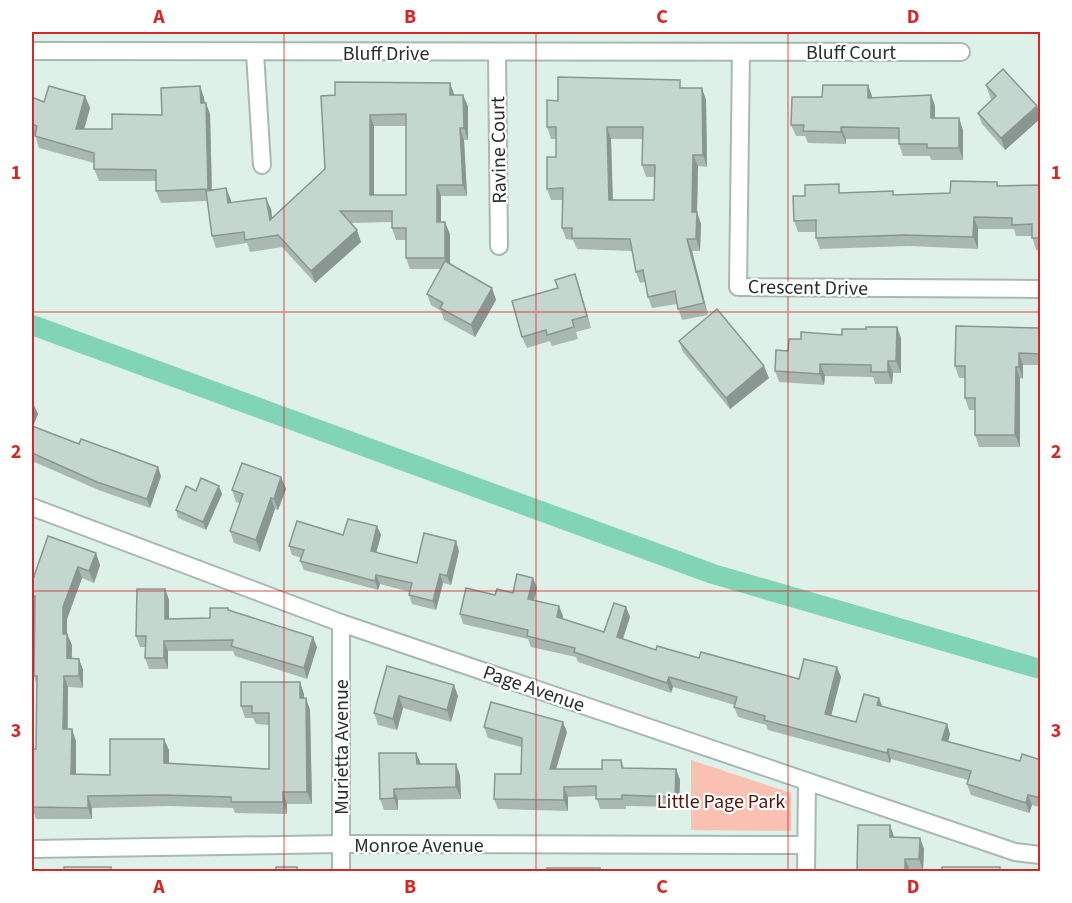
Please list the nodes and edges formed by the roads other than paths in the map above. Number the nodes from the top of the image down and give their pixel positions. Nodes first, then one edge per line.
1 (32, 51) edge
2 (741, 52) junction
3 (961, 52) dead end
4 (255, 53) junction
5 (497, 53) junction
6 (262, 165) dead end
7 (500, 246) dead end
8 (1041, 289) edge
9 (32, 507) edge
10 (341, 622) junction
11 (807, 782) junction
12 (341, 844) junction
13 (806, 845) junction
14 (32, 849) edge
15 (1041, 855) edge
16 (341, 872) edge
17 (806, 872) edge

1 - 4 street, Bluff Drive
2 - 3 street, Bluff Court
2 - 5 street, Bluff Drive
2 - 8 street, Crescent Drive
4 - 5 street, Bluff Drive
4 - 6 street
5 - 7 street, Ravine Court
9 - 10 street, Page Avenue
10 - 11 street, Page Avenue
10 - 12 street, Murietta Avenue
11 - 13 street
11 - 15 street, Page Avenue
12 - 13 street, Monroe Avenue
12 - 14 street, Monroe Avenue
12 - 16 street, Murietta Avenue
13 - 17 street

